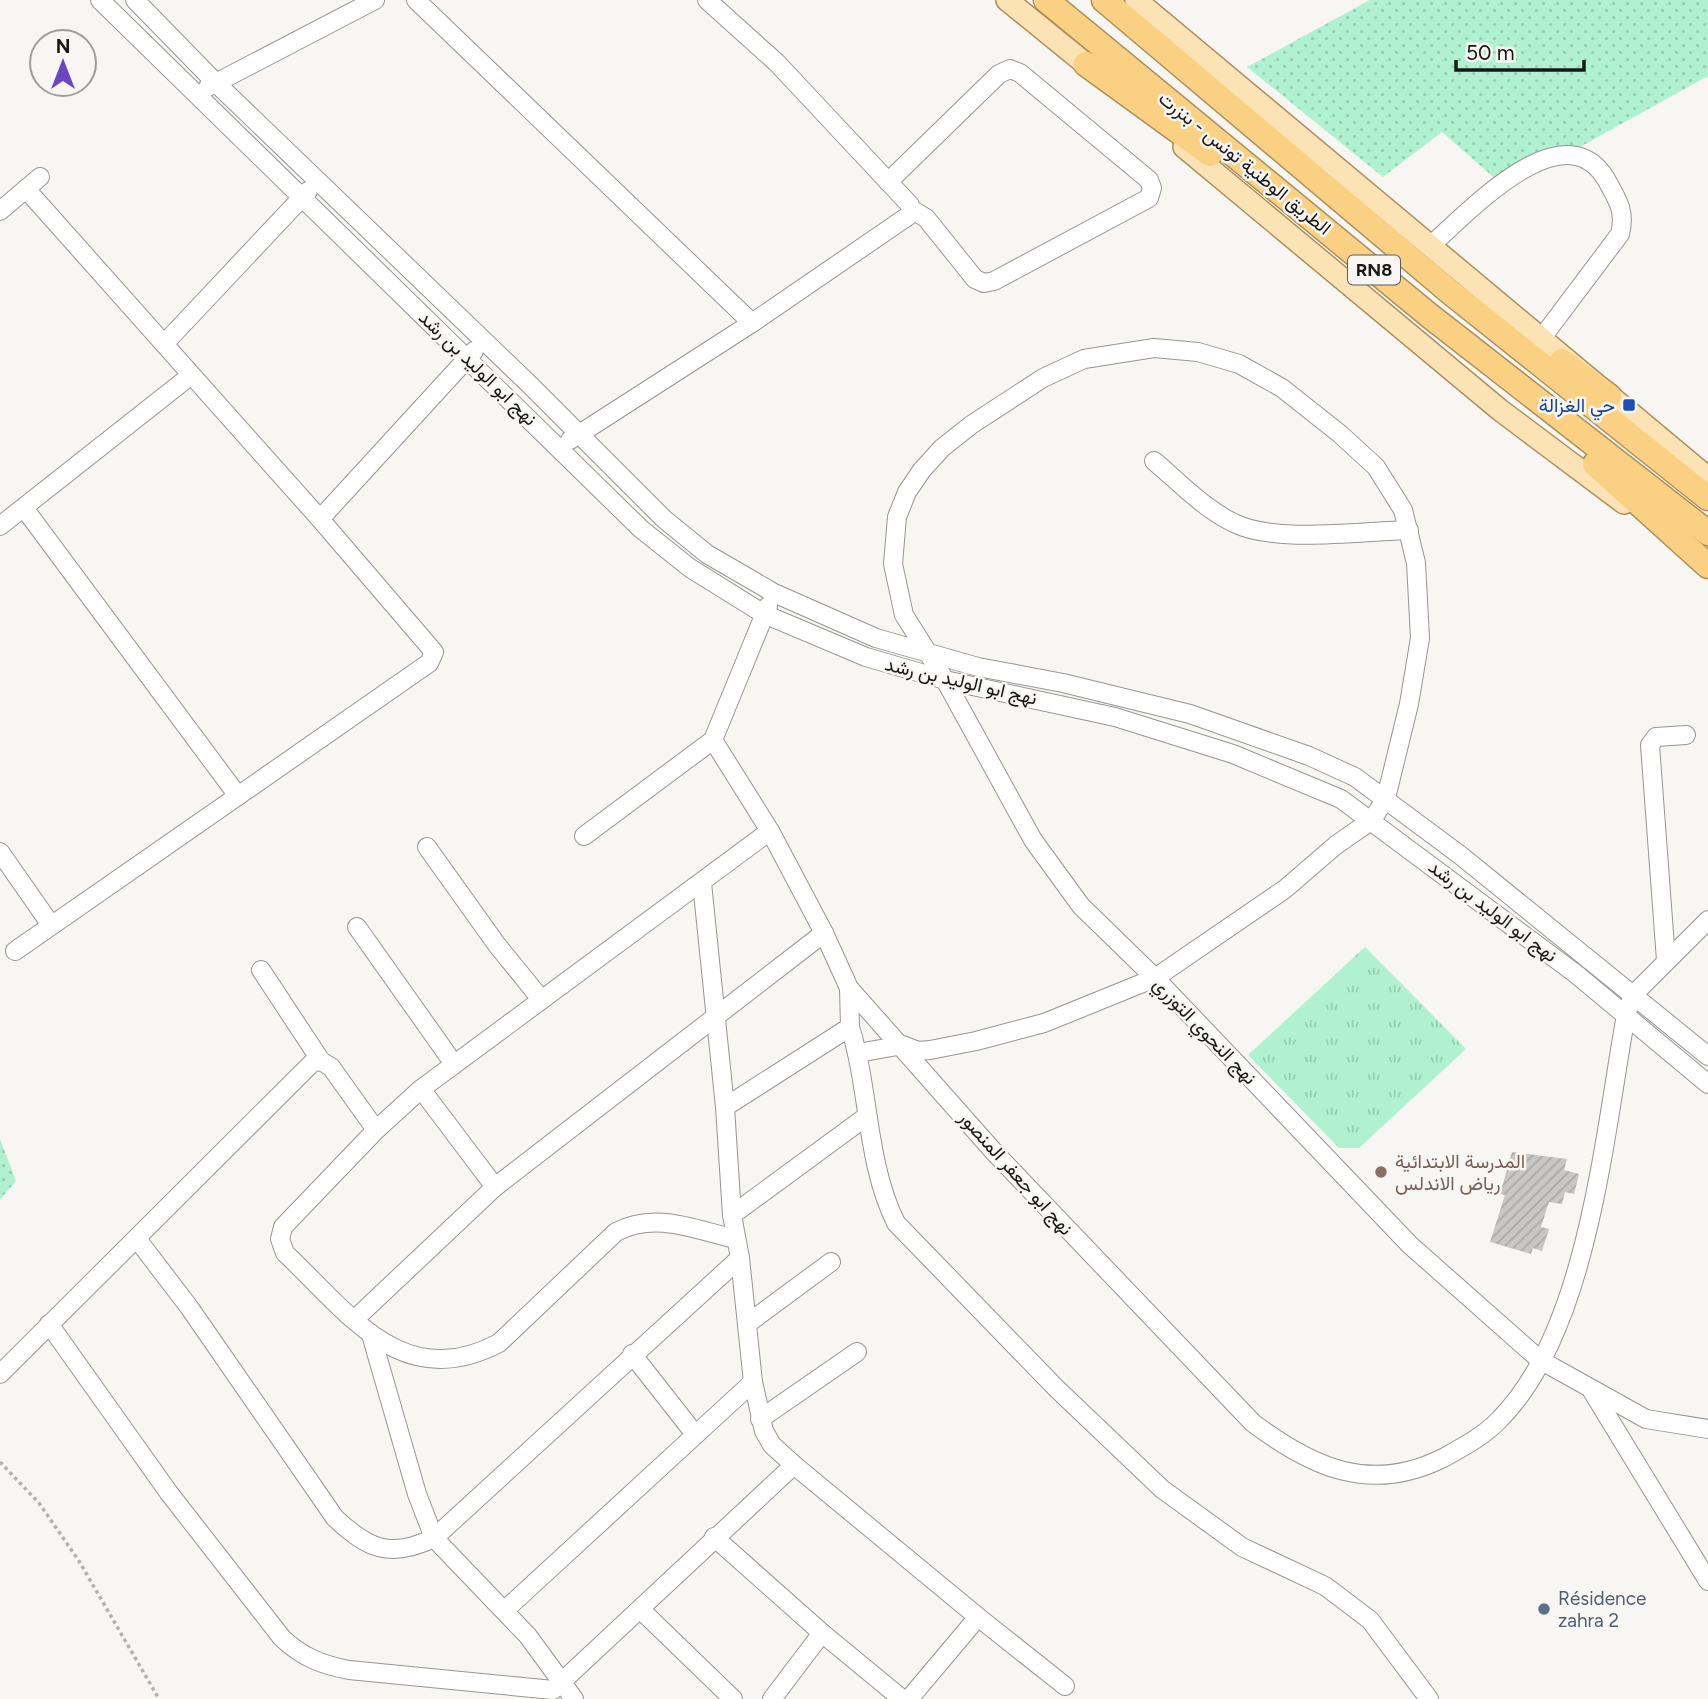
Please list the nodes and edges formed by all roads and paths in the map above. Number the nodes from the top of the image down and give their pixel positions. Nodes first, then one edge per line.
1 (100, 0) edge
2 (135, 0) edge
3 (375, 0) edge
4 (416, 0) edge
5 (707, 0) edge
6 (1007, 0) edge
7 (1046, 0) edge
8 (1117, 4) edge
9 (1086, 64) junction
10 (215, 82) junction
11 (195, 97) junction
12 (1245, 120) junction
13 (40, 177) dead end
14 (319, 180) junction
15 (888, 182) junction
16 (26, 190) junction
17 (302, 197) junction
18 (911, 209) junction
19 (0, 211) edge
20 (1430, 246) junction
21 (1437, 321) junction
22 (752, 323) junction
23 (1541, 339) junction
24 (483, 341) junction
25 (164, 344) junction
26 (467, 358) junction
27 (190, 376) junction
28 (1609, 396) junction
29 (578, 433) junction
30 (562, 448) junction
31 (1154, 461) dead end
32 (1708, 478) edge
33 (1708, 498) edge
34 (23, 508) junction
35 (320, 519) junction
36 (0, 526) edge
37 (1409, 530) junction
38 (1708, 533) edge
39 (1708, 567) edge
40 (774, 593) junction
41 (764, 614) junction
42 (928, 654) junction
43 (945, 680) junction
44 (1686, 734) dead end
45 (713, 740) junction
46 (238, 796) junction
47 (1386, 798) junction
48 (1372, 820) junction
49 (770, 831) junction
50 (584, 836) dead end
51 (427, 847) dead end
52 (0, 852) edge
53 (702, 883) junction
54 (1708, 920) edge
55 (51, 925) junction
56 (357, 927) dead end
57 (824, 933) junction
58 (15, 951) dead end
59 (1666, 960) junction
60 (261, 971) dead end
61 (1155, 978) junction
62 (849, 988) junction
63 (1633, 995) junction
64 (540, 998) junction
65 (1626, 1015) junction
66 (714, 1017) junction
67 (850, 1027) junction
68 (903, 1045) junction
69 (858, 1053) junction
70 (1708, 1056) edge
71 (321, 1061) junction
72 (454, 1064) junction
73 (1708, 1084) edge
74 (421, 1089) junction
75 (725, 1107) junction
76 (867, 1116) junction
77 (376, 1130) junction
78 (495, 1187) junction
79 (732, 1215) junction
80 (137, 1239) junction
81 (736, 1239) junction
82 (740, 1258) junction
83 (831, 1262) dead end
84 (355, 1319) junction
85 (49, 1324) junction
86 (747, 1324) junction
87 (372, 1338) junction
88 (857, 1352) dead end
89 (632, 1354) junction
90 (1540, 1360) junction
91 (0, 1374) edge
92 (753, 1382) junction
93 (1590, 1388) junction
94 (760, 1419) junction
95 (1708, 1429) edge
96 (694, 1433) junction
97 (0, 1462) edge
98 (794, 1465) junction
99 (714, 1537) junction
100 (434, 1538) junction
101 (1708, 1581) edge
102 (641, 1609) junction
103 (505, 1610) junction
104 (978, 1618) junction
105 (822, 1633) junction
106 (1065, 1686) dead end
107 (552, 1691) edge
108 (159, 1699) edge
109 (573, 1699) edge
110 (733, 1699) edge
111 (772, 1699) edge
112 (902, 1699) edge
113 (909, 1699) edge
114 (1429, 1699) edge

1 - 11 street, نهج ابو الوليد بن رشد
2 - 10 street, نهج ابو الوليد بن رشد
3 - 10 street
4 - 22 street
5 - 15 street
6 - 9 main road
7 - 21 highway, الطريق الوطنية تونس - بنزرت / RN8
8 - 12 highway, الطريق الوطنية تونس - بنزرت / RN8
8 - 20 main road
9 - 21 highway, RN8
9 - 39 main road
10 - 11 street
10 - 14 street, نهج ابو الوليد بن رشد
11 - 17 street, نهج ابو الوليد بن رشد
12 - 28 highway, RN8
12 - 33 highway, الطريق الوطنية تونس - بنزرت / RN8
13 - 16 street
14 - 17 street
14 - 24 street, نهج ابو الوليد بن رشد
15 - 18 street
15 - 18 street
16 - 19 street
16 - 25 street
17 - 25 street
17 - 26 street, نهج ابو الوليد بن رشد
18 - 22 street
20 - 23 main road
20 - 23 street
21 - 38 highway, الطريق الوطنية تونس - بنزرت / RN8
21 - 39 highway
22 - 29 street
23 - 28 main road
24 - 26 street
24 - 29 street, نهج ابو الوليد بن رشد
25 - 27 street
26 - 30 street, نهج ابو الوليد بن رشد
26 - 35 street
27 - 34 street
27 - 35 street
28 - 32 main road
29 - 30 street
29 - 40 street, نهج ابو الوليد بن رشد
30 - 41 street, نهج ابو الوليد بن رشد
31 - 37 street
34 - 36 street
34 - 46 street
35 - 46 street
37 - 42 street, نهج النحوي التوزري
37 - 47 street, نهج النحوي التوزري
40 - 41 street
40 - 42 street, نهج ابو الوليد بن رشد
41 - 43 street, نهج ابو الوليد بن رشد
41 - 45 street
42 - 43 street, نهج النحوي التوزري
42 - 47 street, نهج ابو الوليد بن رشد
43 - 48 street, نهج ابو الوليد بن رشد
43 - 61 street, نهج النحوي التوزري
44 - 59 street
45 - 49 street, نهج ابو جعفر المنصور
45 - 50 street
46 - 55 street
47 - 48 street, نهج النحوي التوزري
47 - 63 street, نهج ابو الوليد بن رشد
48 - 61 street
48 - 65 street, نهج ابو الوليد بن رشد
49 - 53 street
49 - 57 street, نهج ابو جعفر المنصور
51 - 64 street
52 - 55 street
53 - 64 street
53 - 66 street
54 - 59 street
55 - 58 street
56 - 72 street
57 - 62 street, نهج ابو جعفر المنصور
57 - 66 street
59 - 63 street
60 - 71 street
61 - 68 street
61 - 90 street, نهج النحوي التوزري
62 - 67 street
62 - 68 street, نهج ابو جعفر المنصور
63 - 65 street, نهج ابو جعفر المنصور
63 - 70 street, نهج ابو الوليد بن رشد
64 - 72 street
65 - 73 street, نهج ابو الوليد بن رشد
65 - 90 street, نهج ابو جعفر المنصور
66 - 75 street
66 - 78 street
67 - 69 street
67 - 75 street
68 - 69 street
68 - 90 street, نهج ابو جعفر المنصور
69 - 76 street
71 - 77 street
71 - 80 street
72 - 74 street
74 - 77 street
74 - 78 street
75 - 79 street
76 - 79 street
76 - 114 street
77 - 84 street
78 - 84 street
79 - 81 street
80 - 85 street
80 - 100 street
81 - 82 street
81 - 87 street
82 - 86 street
82 - 89 street
83 - 86 street
84 - 87 street
85 - 91 street
85 - 107 street
86 - 92 street
87 - 100 street
88 - 94 street
89 - 96 street
89 - 100 street
90 - 93 street, نهج النحوي التوزري
92 - 94 street
92 - 96 street
93 - 95 street, نهج النحوي التوزري
93 - 101 street
94 - 98 street
96 - 103 street
97 - 108 path
98 - 99 street
98 - 104 street
99 - 102 street
99 - 105 street
100 - 103 street
102 - 107 street
102 - 110 street
103 - 107 street
104 - 106 street
104 - 113 street
105 - 111 street
105 - 112 street
107 - 109 street

